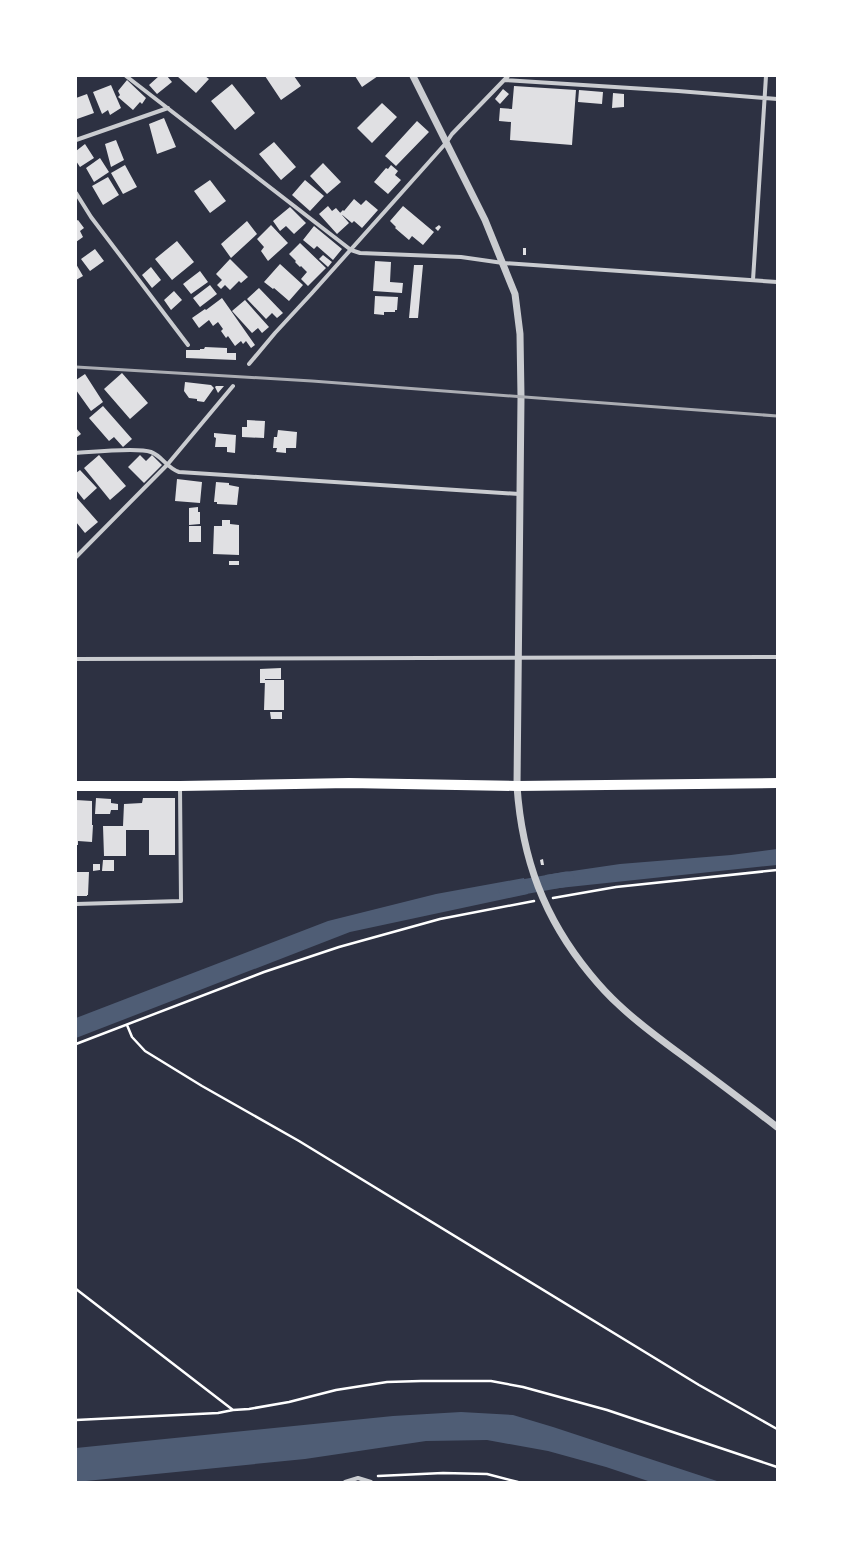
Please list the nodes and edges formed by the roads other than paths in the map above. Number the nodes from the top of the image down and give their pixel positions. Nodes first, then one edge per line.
1 (126, 76) edge
2 (413, 76) edge
3 (766, 76) edge
4 (506, 78) edge
5 (765, 98) junction
6 (777, 100) edge
7 (168, 108) junction
8 (76, 140) edge
9 (446, 143) junction
10 (76, 193) edge
11 (351, 250) junction
12 (503, 263) junction
13 (753, 280) junction
14 (777, 282) edge
15 (188, 345) dead end
16 (249, 364) dead end
17 (233, 386) dead end
18 (76, 453) edge
19 (167, 465) junction
20 (519, 494) junction
21 (76, 557) edge
22 (777, 656) edge
23 (519, 658) junction
24 (76, 659) edge
25 (777, 783) edge
26 (76, 786) edge
27 (180, 786) junction
28 (517, 786) junction
29 (76, 904) edge
30 (777, 1127) edge
31 (345, 1482) edge
32 (370, 1482) edge

1 - 7 street
2 - 9 street
3 - 5 street
4 - 5 street
4 - 9 street
5 - 6 street
5 - 13 street
7 - 8 street
7 - 11 street
9 - 11 street
9 - 12 street
10 - 15 street
11 - 12 street
11 - 16 street
12 - 13 street
12 - 20 street
13 - 14 street
17 - 19 street
18 - 19 street
19 - 20 street
19 - 21 street
20 - 23 street
22 - 23 street
23 - 24 street
23 - 28 street
25 - 28 main road
26 - 27 main road
27 - 28 main road
27 - 29 street
28 - 30 street
31 - 32 street

